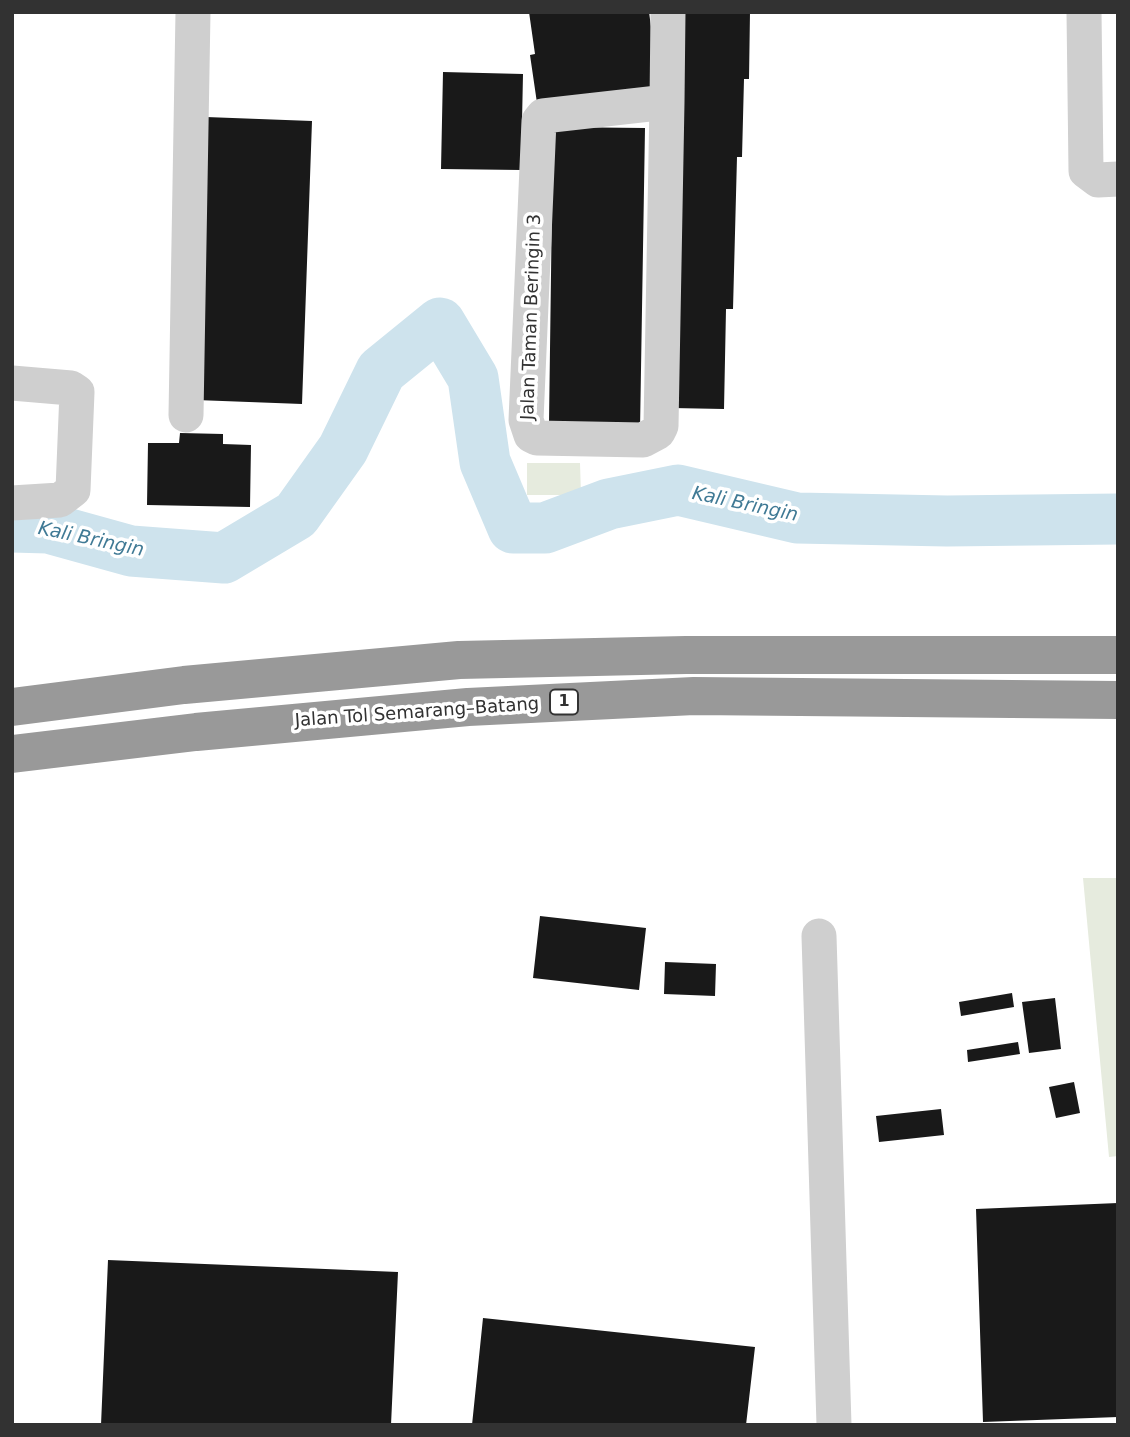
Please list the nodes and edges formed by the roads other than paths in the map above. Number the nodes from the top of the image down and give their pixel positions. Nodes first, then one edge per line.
1 (193, 12) edge
2 (668, 12) edge
3 (1084, 12) edge
4 (667, 102) junction
5 (1118, 179) edge
6 (12, 383) edge
7 (186, 415) dead end
8 (12, 503) edge
9 (1118, 655) edge
10 (1118, 700) edge
11 (12, 706) edge
12 (12, 754) edge
13 (819, 936) dead end
14 (834, 1425) edge

1 - 7 street
2 - 4 street, Jalan Taman Beringin 3
3 - 5 street
4 - 4 street, Jalan Taman Beringin 3
6 - 8 street
9 - 11 highway
10 - 12 highway, Jalan Tol Semarang–Batang / 1
13 - 14 street

